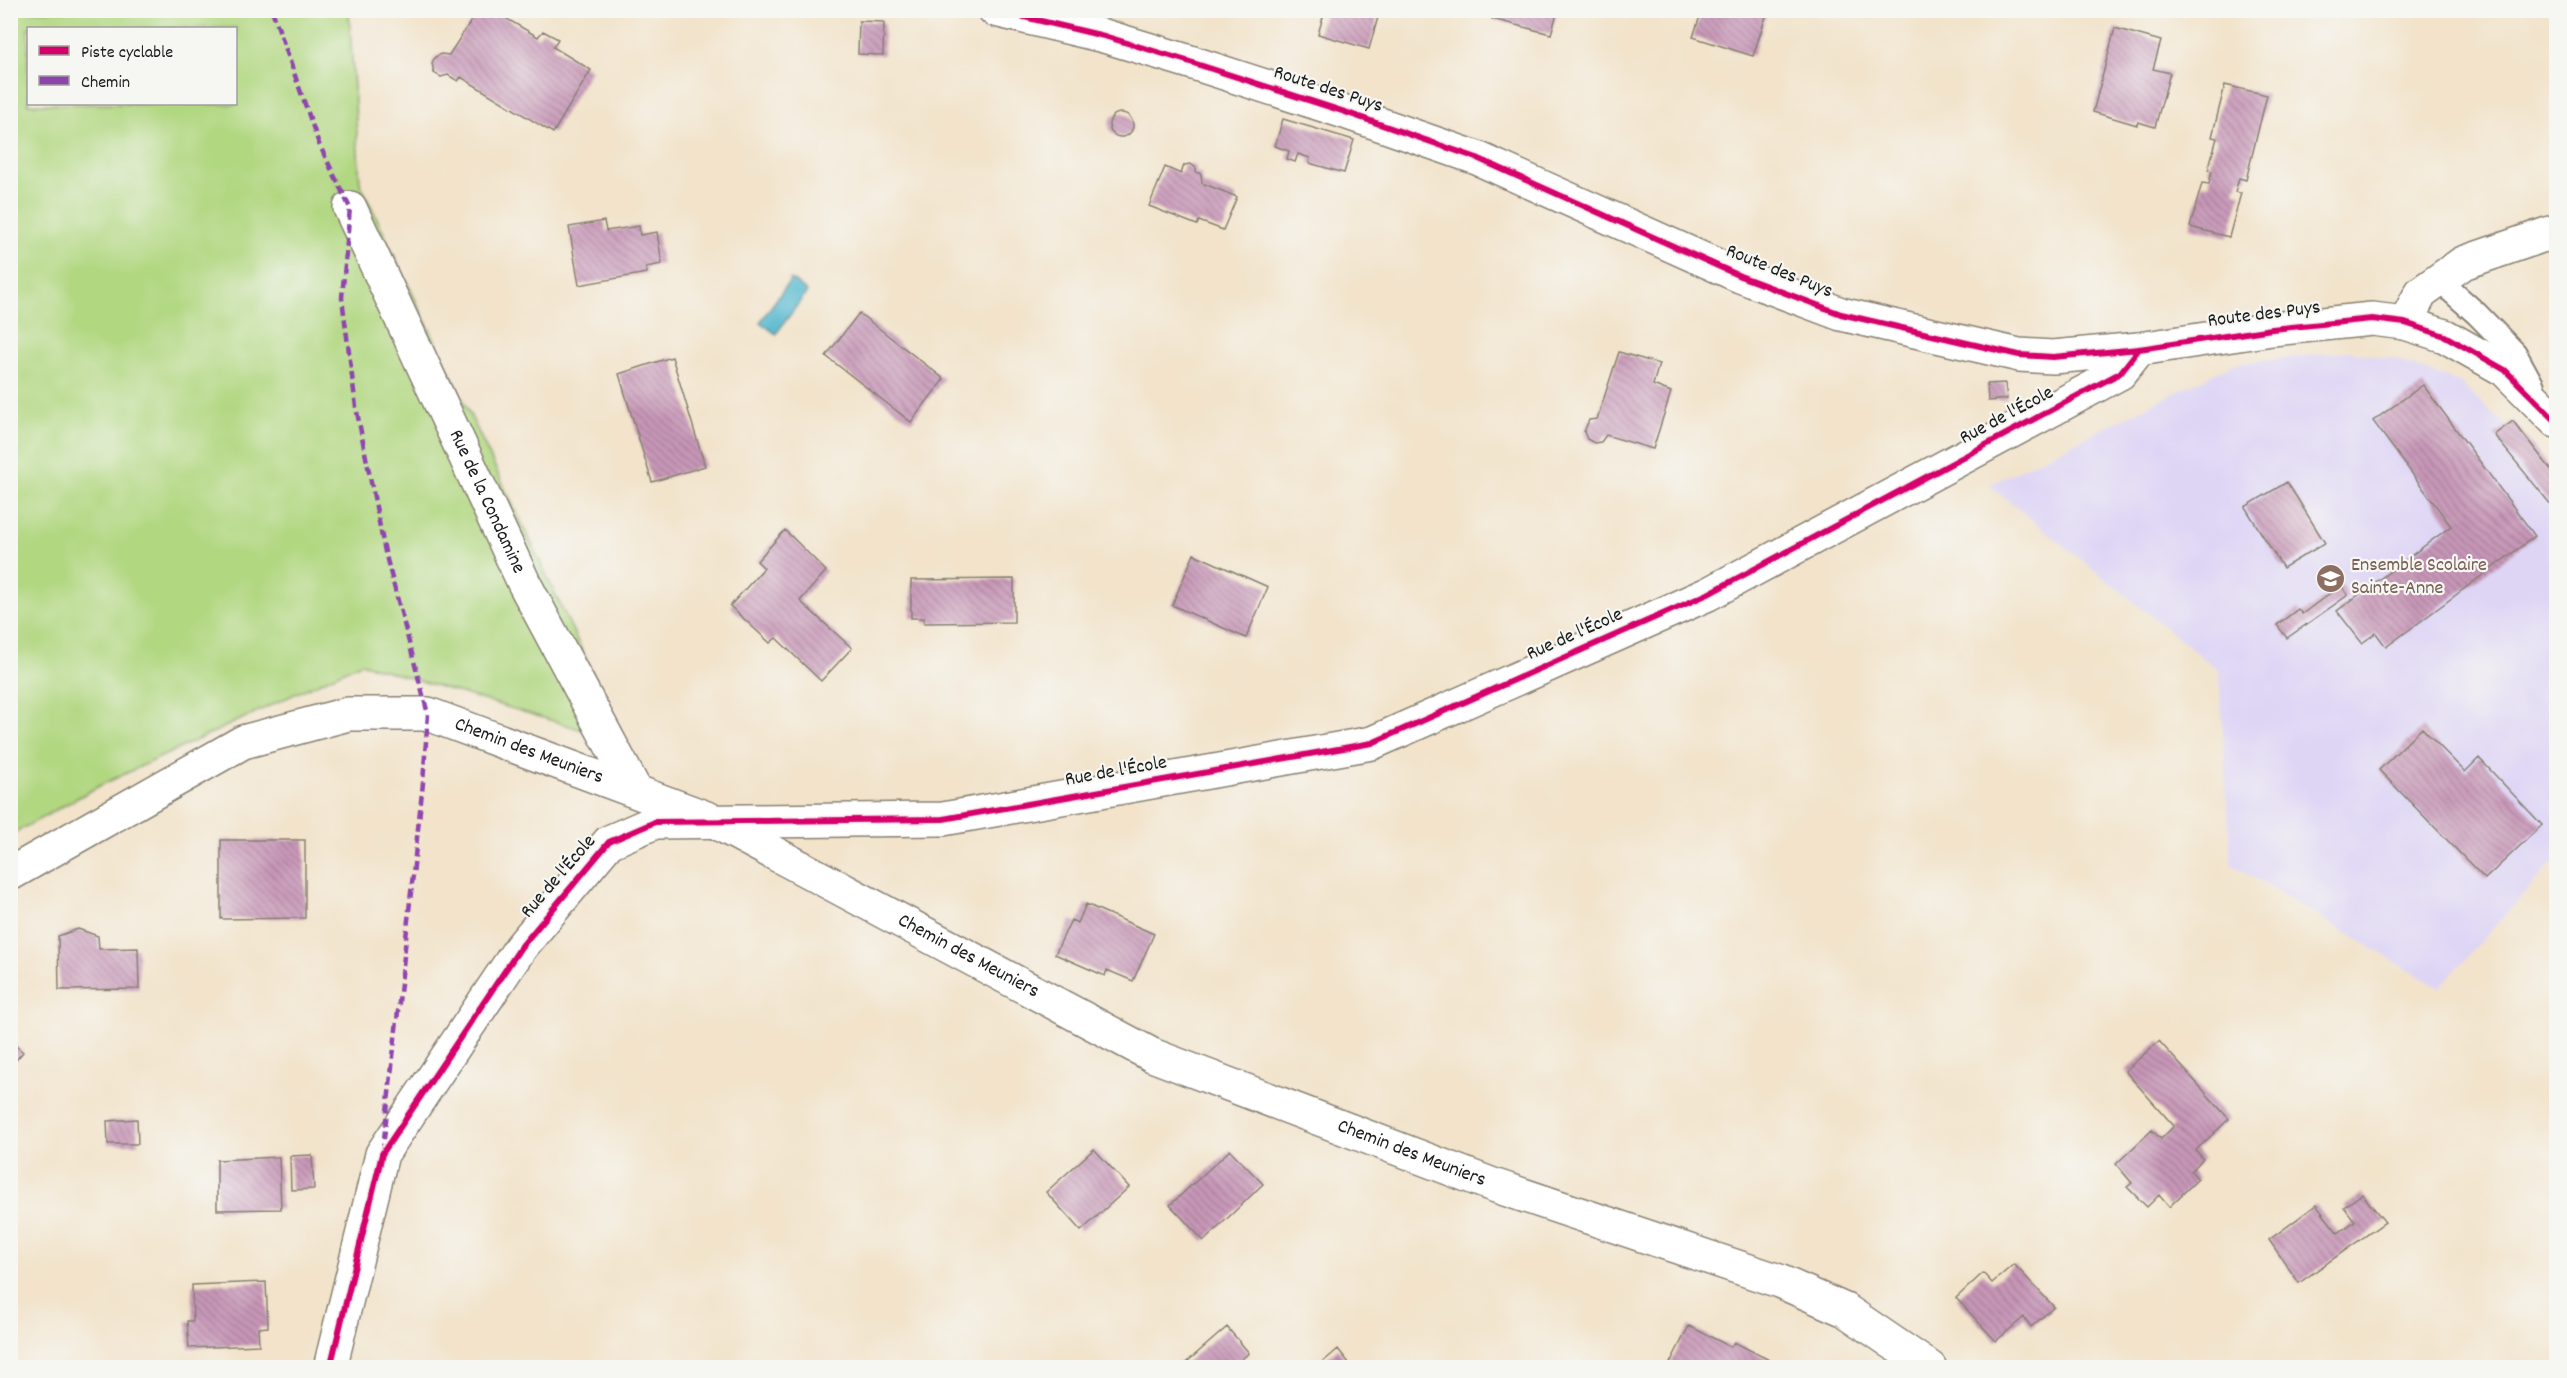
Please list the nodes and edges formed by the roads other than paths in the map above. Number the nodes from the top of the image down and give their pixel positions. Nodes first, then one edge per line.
1 (995, 10) edge
2 (350, 208) dead end
3 (2556, 231) edge
4 (2439, 280) junction
5 (2405, 323) junction
6 (2139, 349) junction
7 (2551, 414) edge
8 (635, 790) junction
9 (712, 820) junction
10 (10, 874) edge
11 (330, 1368) edge
12 (1930, 1368) edge

1 - 6 street, Route des Puys
2 - 8 street, Rue de la Condamine
3 - 4 street
4 - 5 street
4 - 7 lane, Route des Puys
5 - 6 street, Route des Puys
5 - 7 street, Route des Puys
6 - 9 street, Rue de l'École
8 - 9 street, Chemin des Meuniers
8 - 10 street, Chemin des Meuniers
9 - 11 street, Rue de l'École
9 - 12 street, Chemin des Meuniers

